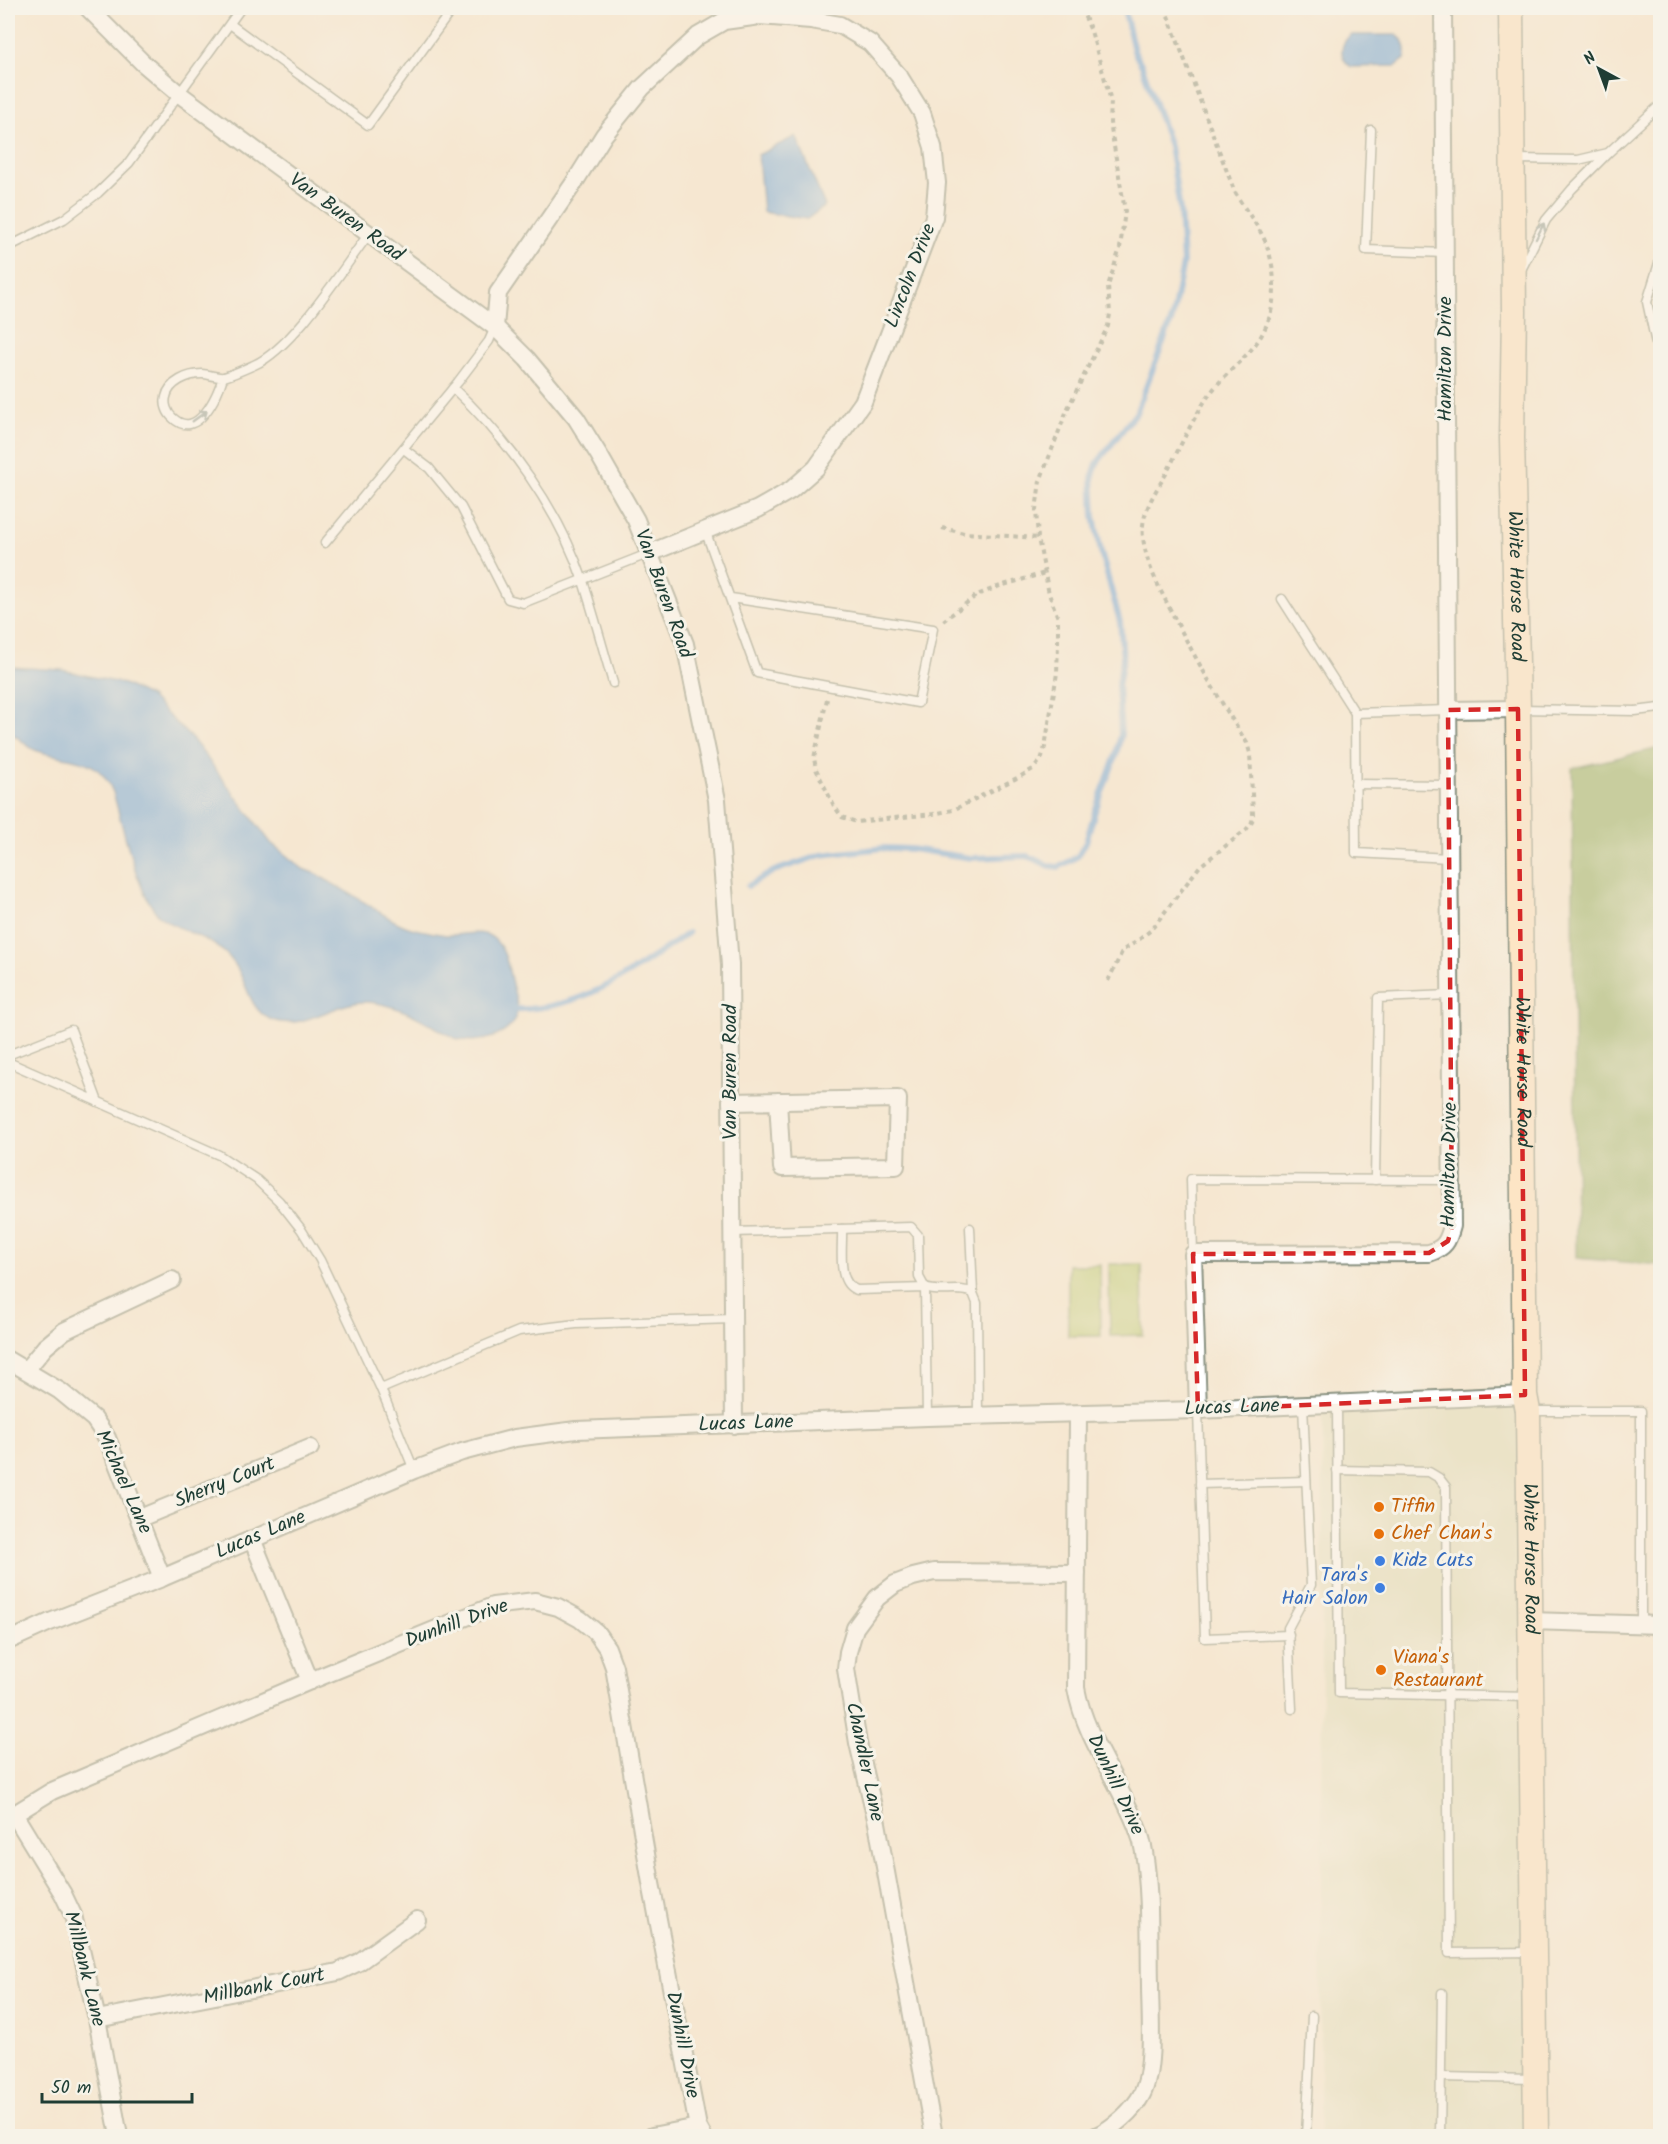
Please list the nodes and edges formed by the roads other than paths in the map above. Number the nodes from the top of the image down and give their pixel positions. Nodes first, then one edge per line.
1 (88, 8) edge
2 (241, 8) edge
3 (453, 8) edge
4 (1443, 8) edge
5 (1511, 8) edge
6 (230, 24) junction
7 (178, 93) junction
8 (1660, 105) edge
9 (1371, 130) dead end
10 (1608, 153) junction
11 (1512, 159) junction
12 (368, 235) junction
13 (8, 248) edge
14 (1445, 253) junction
15 (1660, 260) edge
16 (1514, 284) junction
17 (495, 327) junction
18 (1660, 362) edge
19 (223, 377) junction
20 (453, 388) junction
21 (404, 449) junction
22 (705, 530) junction
23 (325, 543) dead end
24 (650, 552) junction
25 (582, 579) junction
26 (731, 598) junction
27 (1282, 599) dead end
28 (613, 683) dead end
29 (1660, 708) edge
30 (1518, 709) junction
31 (1448, 710) junction
32 (1355, 713) junction
33 (1355, 784) junction
34 (1448, 785) junction
35 (1449, 858) junction
36 (1450, 995) junction
37 (8, 1055) edge
38 (8, 1062) edge
39 (778, 1101) junction
40 (98, 1102) junction
41 (731, 1102) junction
42 (1375, 1180) junction
43 (1452, 1180) junction
44 (970, 1228) dead end
45 (842, 1229) junction
46 (732, 1232) junction
47 (1193, 1254) junction
48 (172, 1280) dead end
49 (925, 1288) junction
50 (973, 1293) junction
51 (733, 1319) junction
52 (8, 1360) edge
53 (26, 1370) junction
54 (381, 1389) junction
55 (1526, 1402) junction
56 (1337, 1404) junction
57 (1303, 1405) junction
58 (1198, 1410) junction
59 (1078, 1414) junction
60 (927, 1417) junction
61 (978, 1417) junction
62 (734, 1425) junction
63 (310, 1448) dead end
64 (414, 1470) junction
65 (1337, 1470) junction
66 (1306, 1481) junction
67 (1200, 1484) junction
68 (140, 1518) junction
69 (252, 1539) junction
70 (1077, 1573) junction
71 (162, 1578) junction
72 (1530, 1621) junction
73 (1641, 1625) junction
74 (1660, 1625) edge
75 (1289, 1635) junction
76 (8, 1641) edge
77 (310, 1681) junction
78 (1447, 1695) junction
79 (1531, 1697) junction
80 (1292, 1709) dead end
81 (11, 1816) edge
82 (417, 1920) dead end
83 (1534, 1952) junction
84 (1442, 1993) dead end
85 (1312, 2016) dead end
86 (97, 2019) junction
87 (1441, 2077) junction
88 (1536, 2080) junction
89 (700, 2132) edge
90 (119, 2136) edge
91 (652, 2136) edge
92 (934, 2136) edge
93 (1096, 2136) edge
94 (1306, 2136) edge
95 (1440, 2136) edge
96 (1536, 2136) edge

1 - 7 street, Van Buren Road
2 - 6 lane
3 - 6 lane
4 - 14 street, Hamilton Drive
5 - 11 main road, White Horse Road
6 - 7 lane
7 - 12 street, Van Buren Road
7 - 13 lane
8 - 10 lane
9 - 14 lane
10 - 11 lane
16 -> 10 lane
11 - 16 main road, White Horse Road
12 - 17 street, Van Buren Road
12 - 19 lane
14 - 31 street, Hamilton Drive
15 - 18 lane
16 - 30 main road, White Horse Road
17 - 20 lane
17 - 22 street, Lincoln Drive
17 - 24 street, Van Buren Road
19 -> 19 lane
20 - 21 lane
20 - 25 lane
21 - 23 lane
21 - 25 lane
22 - 24 street, Lincoln Drive
22 - 26 lane
24 - 25 lane
24 - 41 street, Van Buren Road
25 - 28 lane
26 - 26 lane
27 - 32 lane
29 - 30 lane
30 - 31 street
30 - 55 main road, White Horse Road
31 - 32 lane
31 - 34 street, Hamilton Drive
32 - 33 lane
33 - 34 lane
33 - 35 lane
34 - 35 street, Hamilton Drive
35 - 36 street, Hamilton Drive
36 - 42 lane
36 - 43 street, Hamilton Drive
37 - 40 lane
38 - 40 lane
39 - 39 street
39 - 41 street
40 - 54 lane
41 - 46 street, Van Buren Road
42 - 43 lane
42 - 47 lane
43 - 47 street, Hamilton Drive
44 - 50 lane
45 - 46 lane
45 - 49 lane
45 - 49 lane
46 - 51 street, Van Buren Road
47 - 58 street
48 - 53 street
49 - 50 lane
49 - 60 lane
50 - 61 lane
51 - 54 lane
51 - 62 street, Van Buren Road
52 - 53 street, Michael Lane
53 - 68 street, Michael Lane
54 - 64 lane
55 - 56 street, Lucas Lane
55 - 72 main road, White Horse Road
55 - 73 lane
56 - 57 street, Lucas Lane
56 - 65 lane
57 - 58 street, Lucas Lane
57 - 66 lane
58 - 59 street, Lucas Lane
58 - 67 lane
59 - 61 street, Lucas Lane
59 - 70 street, Dunhill Drive
60 - 61 street, Lucas Lane
60 - 62 street, Lucas Lane
62 - 64 street, Lucas Lane
63 - 68 street, Sherry Court
64 - 69 street, Lucas Lane
65 - 78 lane
65 - 78 lane
66 - 67 lane
66 - 75 lane
67 - 75 lane
68 - 71 street, Michael Lane
69 - 71 street, Lucas Lane
69 - 77 street
70 - 92 street, Chandler Lane
70 - 93 street, Dunhill Drive
71 - 76 street, Lucas Lane
72 - 73 street
72 - 79 main road, White Horse Road
73 - 74 street
75 - 80 lane
77 - 81 street, Dunhill Drive
77 - 89 street, Dunhill Drive
78 - 79 lane
78 - 83 lane
79 - 83 main road, White Horse Road
81 - 86 street, Millbank Lane
82 - 86 street, Millbank Court
83 - 88 main road, White Horse Road
84 - 87 lane
85 - 94 lane
86 - 90 street, Millbank Lane
87 - 88 lane
87 - 95 lane
88 - 96 main road, White Horse Road
89 - 91 street

